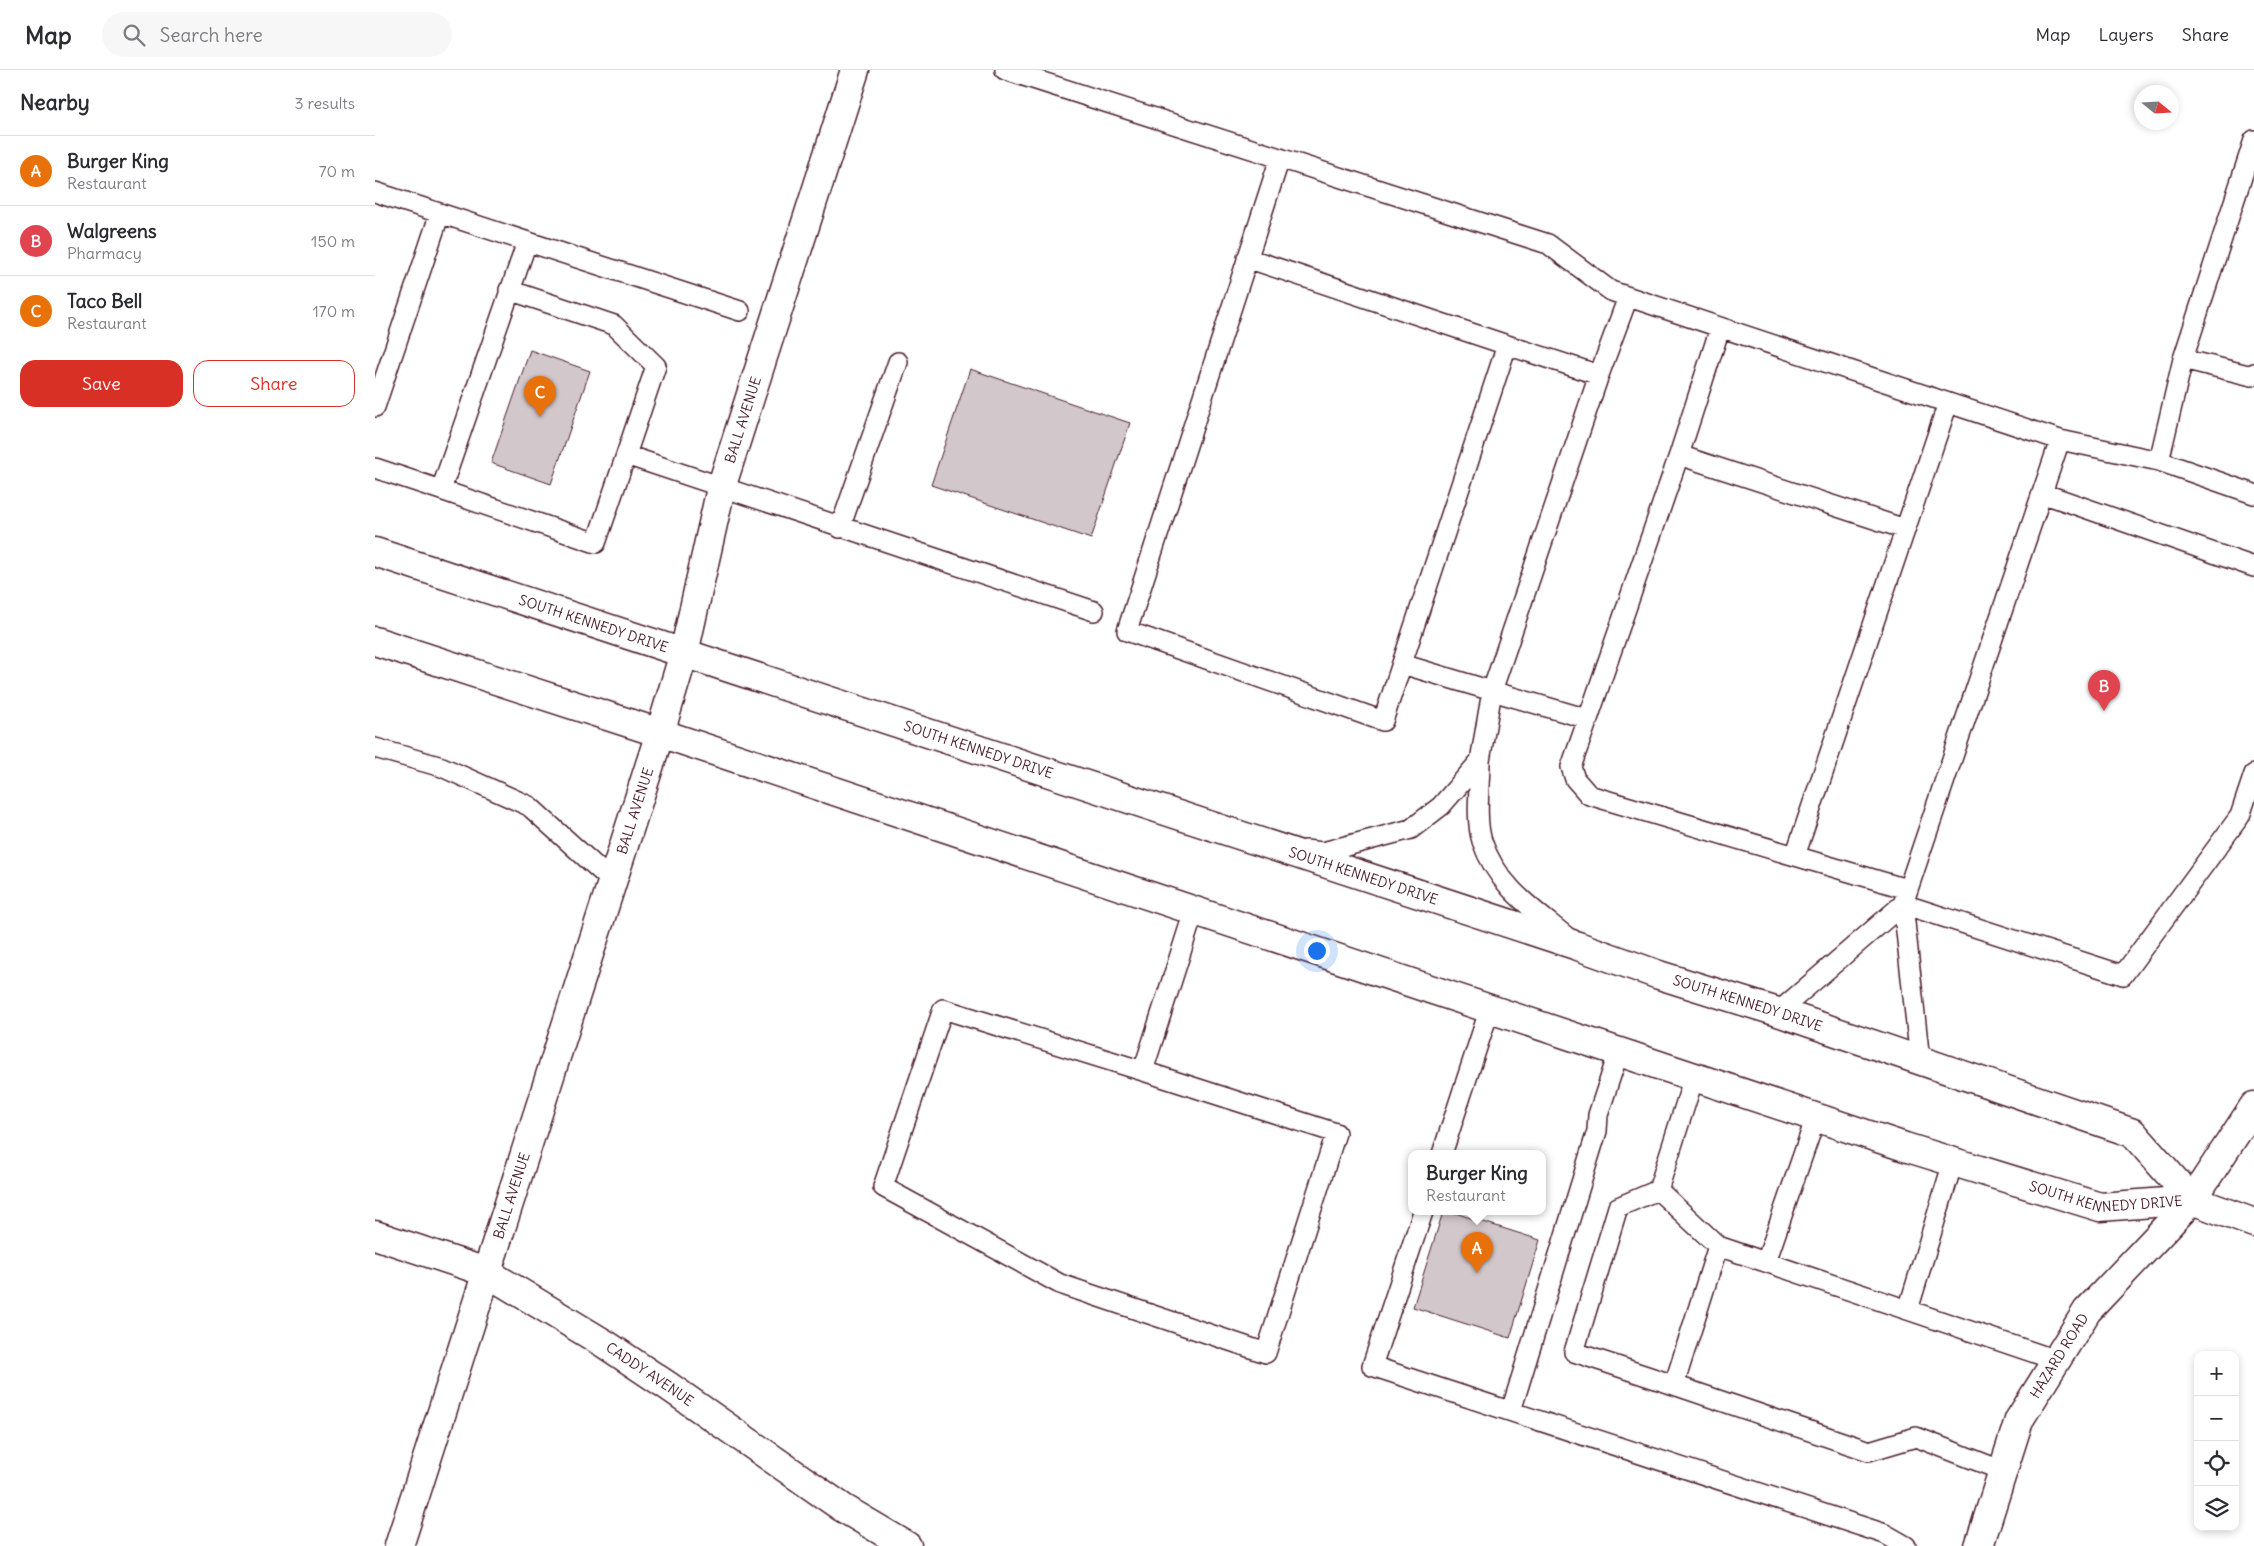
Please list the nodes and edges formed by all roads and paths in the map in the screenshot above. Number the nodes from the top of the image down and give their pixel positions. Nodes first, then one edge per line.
1 (855, 70) edge
2 (1005, 70) edge
3 (2254, 140) edge
4 (1280, 158) junction
5 (375, 192) edge
6 (440, 213) junction
7 (527, 242) junction
8 (1247, 258) junction
9 (509, 290) junction
10 (1628, 297) junction
11 (740, 311) dead end
12 (1720, 328) junction
13 (1507, 345) junction
14 (2183, 359) junction
15 (898, 362) dead end
16 (2253, 375) edge
17 (1599, 376) junction
18 (1948, 403) junction
19 (375, 407) edge
20 (2060, 440) junction
21 (626, 455) junction
22 (1679, 455) junction
23 (2159, 461) junction
24 (375, 468) edge
25 (721, 488) junction
26 (441, 490) junction
27 (2042, 494) junction
28 (2254, 494) edge
29 (840, 528) junction
30 (1905, 529) junction
31 (375, 552) edge
32 (2254, 567) edge
33 (1094, 611) dead end
34 (375, 641) edge
35 (684, 653) junction
36 (1402, 664) junction
37 (1492, 691) junction
38 (1588, 719) junction
39 (660, 733) junction
40 (375, 748) edge
41 (1480, 761) junction
42 (2254, 774) edge
43 (1284, 849) junction
44 (1795, 856) junction
45 (613, 882) junction
46 (1905, 896) junction
47 (1194, 911) junction
48 (1577, 946) junction
49 (1490, 1008) junction
50 (1778, 1012) junction
51 (1619, 1051) junction
52 (1920, 1061) junction
53 (1143, 1071) junction
54 (1694, 1077) junction
55 (2254, 1106) edge
56 (1816, 1117) junction
57 (1443, 1150) edge
58 (1953, 1162) junction
59 (1658, 1190) junction
60 (2192, 1200) junction
61 (1422, 1215) edge
62 (2254, 1223) edge
63 (375, 1235) edge
64 (1718, 1246) junction
65 (1766, 1262) junction
66 (487, 1272) junction
67 (1908, 1310) junction
68 (2056, 1360) junction
69 (1674, 1385) junction
70 (1511, 1411) junction
71 (2003, 1470) junction
72 (399, 1546) edge
73 (907, 1546) edge
74 (1906, 1546) edge
75 (1979, 1546) edge

1 - 25 main road, BALL AVENUE
2 - 4 lane
3 - 14 lane
4 - 8 lane
4 - 10 lane
5 - 6 lane
6 - 7 lane
6 - 19 lane
7 - 9 lane
7 - 11 lane
8 - 13 lane
8 - 36 lane
9 - 21 lane
9 - 26 lane
10 - 12 lane
10 - 17 lane
12 - 18 lane
12 - 22 lane
13 - 17 lane
13 - 36 lane
14 - 16 lane
14 - 23 lane
15 - 29 lane
17 - 37 lane
18 - 20 lane
18 - 30 lane
20 - 23 lane
20 - 27 lane
21 - 25 lane
21 - 26 lane
22 - 30 lane
22 - 38 lane
23 - 28 lane
24 - 26 lane
25 - 29 lane
25 - 35 main road, BALL AVENUE
27 - 32 lane
27 - 46 lane
29 - 33 lane
30 - 44 lane
31 - 35 main road, SOUTH KENNEDY DRIVE
34 - 39 main road, SOUTH KENNEDY DRIVE
35 - 39 main road, BALL AVENUE
35 - 43 main road, SOUTH KENNEDY DRIVE
36 - 37 lane
37 - 38 lane
37 - 41 lane
38 - 44 lane
39 - 45 main road, BALL AVENUE
39 - 47 main road, SOUTH KENNEDY DRIVE
40 - 45 lane
41 - 43 lane
41 - 48 lane
42 - 46 lane
43 - 48 main road, SOUTH KENNEDY DRIVE
44 - 46 lane
45 - 66 main road, BALL AVENUE
46 - 50 lane
46 - 52 lane
47 - 49 main road, SOUTH KENNEDY DRIVE
47 - 53 lane
48 - 50 main road, SOUTH KENNEDY DRIVE
49 - 51 main road, SOUTH KENNEDY DRIVE
49 - 57 lane
50 - 52 main road, SOUTH KENNEDY DRIVE
51 - 54 main road, SOUTH KENNEDY DRIVE
51 - 70 lane
52 - 60 main road, SOUTH KENNEDY DRIVE
53 - 53 lane
54 - 56 main road, SOUTH KENNEDY DRIVE
54 - 59 lane
55 - 60 main road, HAZARD ROAD
56 - 58 main road, SOUTH KENNEDY DRIVE
56 - 65 lane
58 - 60 main road, SOUTH KENNEDY DRIVE
58 - 67 lane
59 - 64 lane
59 - 69 lane
60 - 62 main road
60 - 68 main road, HAZARD ROAD
61 - 70 lane
63 - 66 main road, CADDY AVENUE
64 - 65 lane
64 - 69 lane
65 - 67 lane
66 - 72 main road, BALL AVENUE
66 - 73 main road, CADDY AVENUE
67 - 68 lane
68 - 71 main road, HAZARD ROAD
69 - 71 lane
70 - 74 lane
71 - 75 main road, HAZARD ROAD

